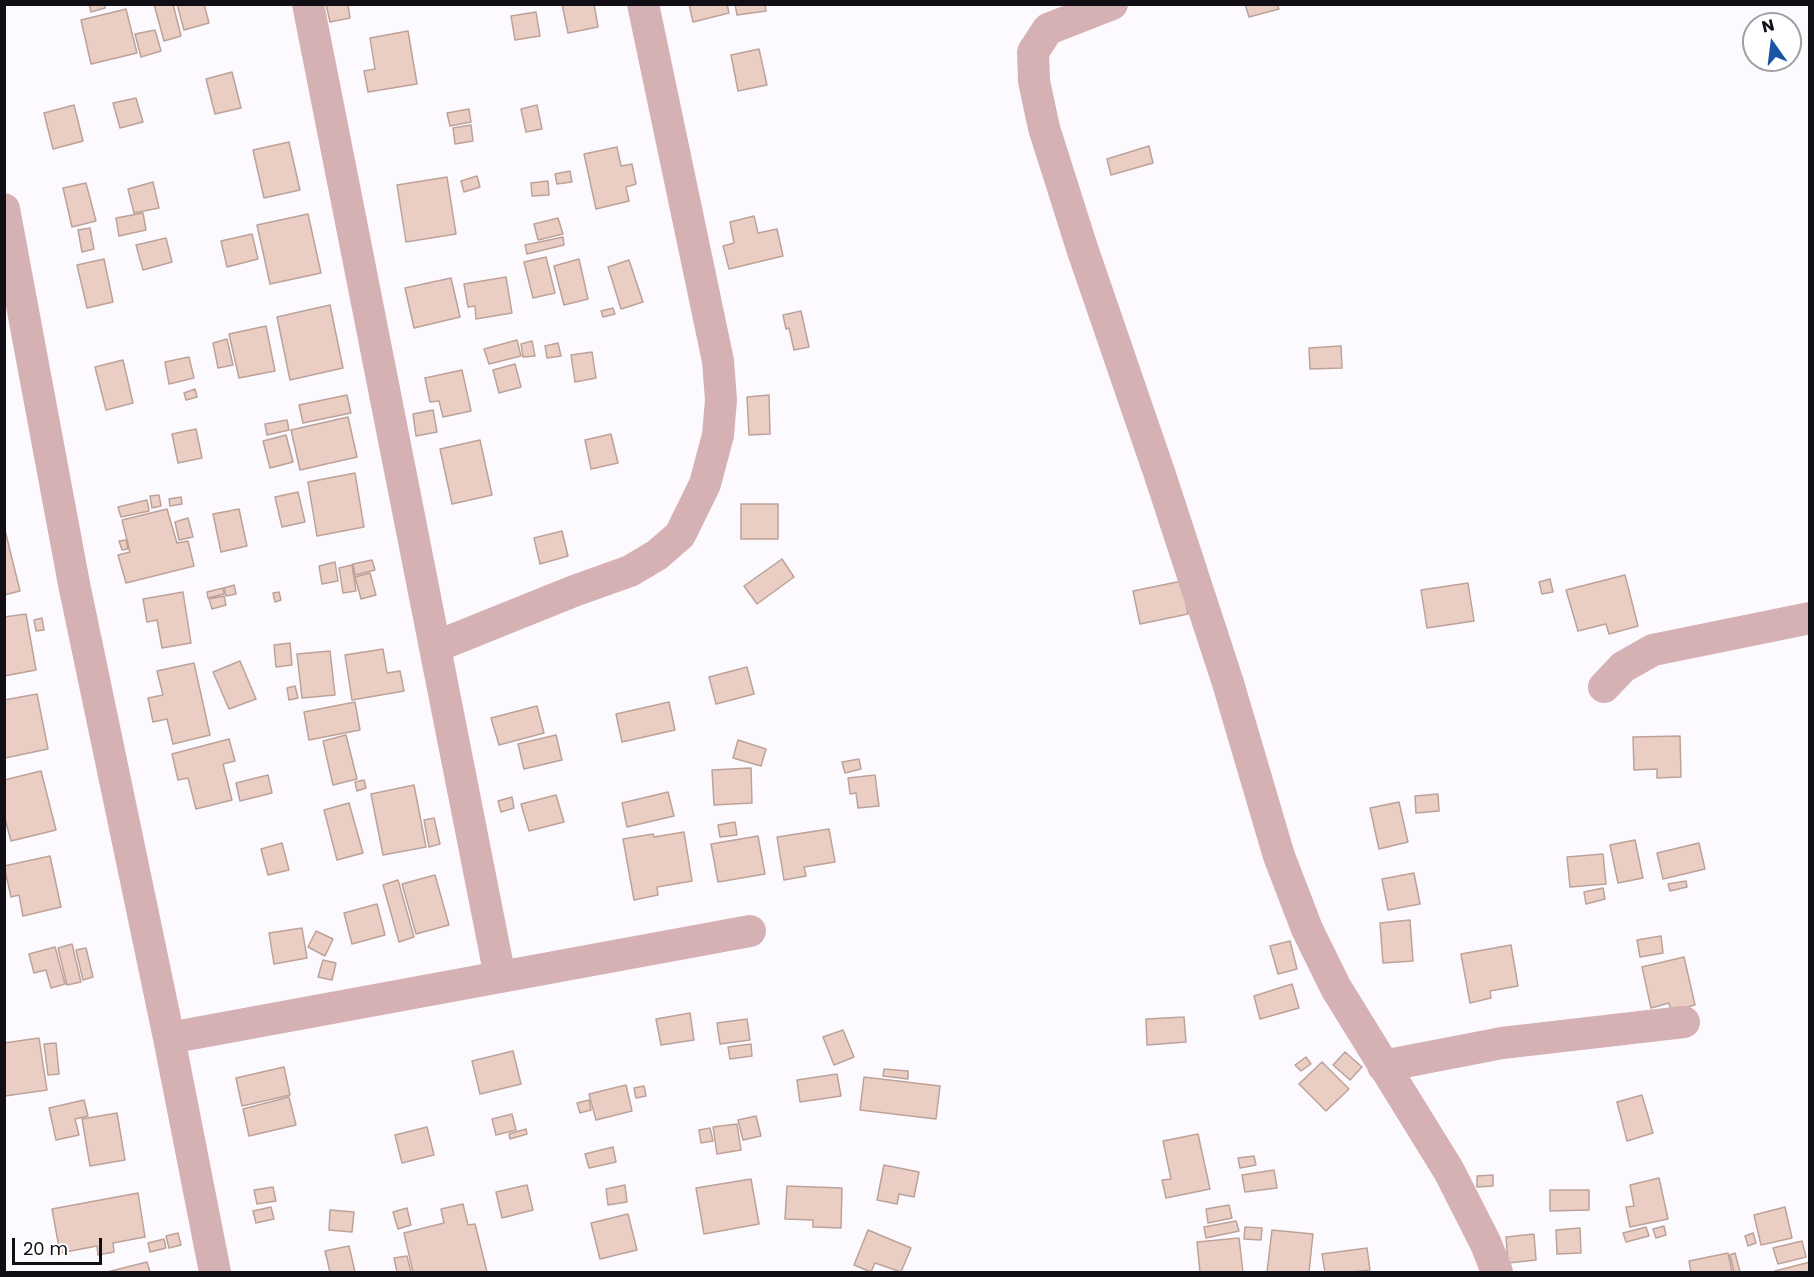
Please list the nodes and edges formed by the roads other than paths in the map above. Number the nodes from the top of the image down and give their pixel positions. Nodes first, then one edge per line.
1 (309, 4) edge
2 (643, 4) edge
3 (1112, 4) edge
4 (4, 209) edge
5 (1809, 618) edge
6 (435, 647) junction
7 (1604, 687) dead end
8 (750, 931) dead end
9 (500, 977) junction
10 (1684, 1022) dead end
11 (169, 1038) junction
12 (1383, 1066) junction
13 (215, 1272) edge
14 (1497, 1272) edge

1 - 6 street
2 - 6 street
3 - 12 street
4 - 11 street
5 - 7 street
6 - 9 street
8 - 9 street
9 - 11 street
10 - 12 street
11 - 13 street
12 - 14 street

